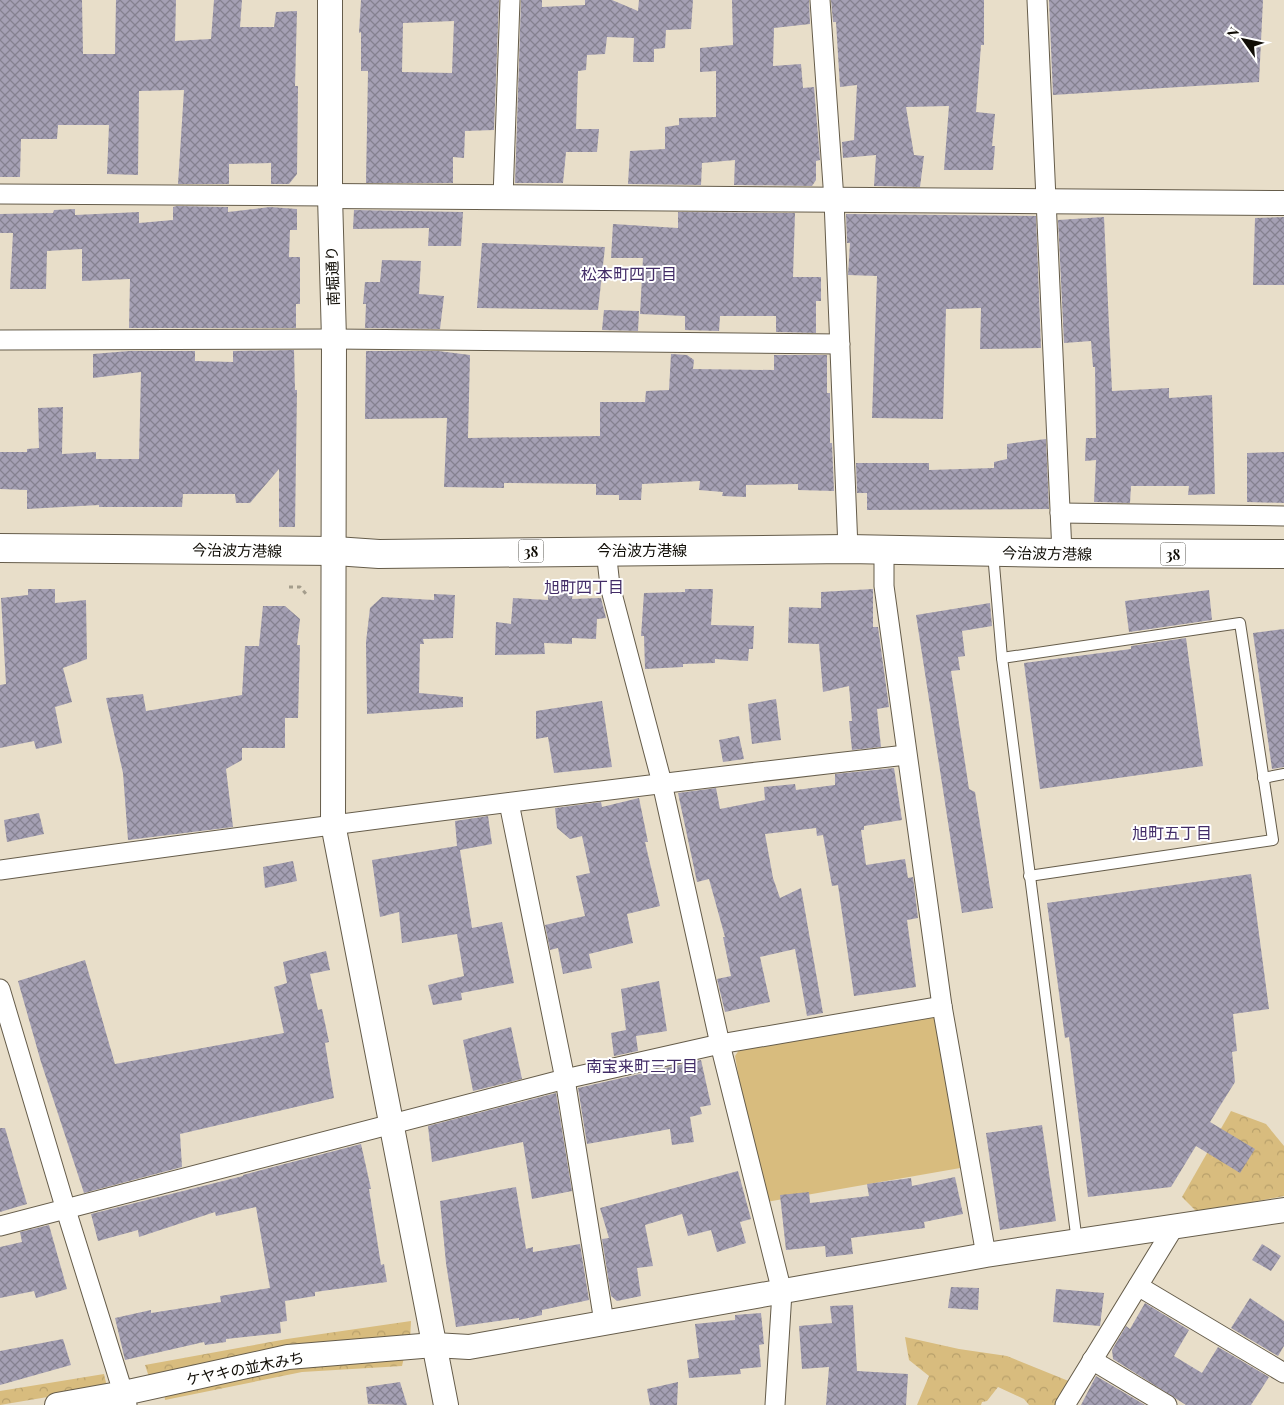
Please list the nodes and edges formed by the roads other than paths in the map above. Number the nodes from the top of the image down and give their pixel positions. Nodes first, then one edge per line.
1 (330, 0) edge
2 (510, 0) edge
3 (820, 0) edge
4 (1037, 0) edge
5 (0, 194) edge
6 (330, 196) junction
7 (503, 198) junction
8 (834, 200) junction
9 (1046, 201) junction
10 (1284, 202) edge
11 (334, 339) junction
12 (0, 340) edge
13 (840, 344) junction
14 (1060, 512) junction
15 (1284, 516) edge
16 (0, 548) edge
17 (848, 549) junction
18 (606, 550) junction
19 (335, 551) junction
20 (884, 551) junction
21 (993, 552) junction
22 (1062, 553) junction
23 (1284, 554) edge
24 (1002, 658) junction
25 (906, 755) junction
26 (1284, 774) edge
27 (1263, 778) junction
28 (662, 782) junction
29 (509, 803) junction
30 (333, 824) junction
31 (0, 870) edge
32 (1030, 876) junction
33 (0, 988) edge
34 (942, 1006) junction
35 (720, 1044) junction
36 (565, 1079) junction
37 (391, 1125) junction
38 (66, 1210) junction
39 (1284, 1210) edge
40 (0, 1226) edge
41 (1174, 1227) junction
42 (1077, 1242) junction
43 (986, 1255) junction
44 (1138, 1286) junction
45 (782, 1292) junction
46 (604, 1322) junction
47 (434, 1345) junction
48 (1092, 1360) junction
49 (1284, 1373) edge
50 (126, 1399) edge
51 (57, 1405) edge
52 (446, 1405) edge
53 (775, 1405) edge
54 (1065, 1405) edge
55 (1167, 1405) edge

1 - 6 street, 南堀通り
2 - 7 street
3 - 8 street
4 - 9 street
5 - 6 street
6 - 7 street
6 - 11 street, 南堀通り
7 - 8 street
8 - 9 street
8 - 13 street
9 - 10 street
9 - 14 street
11 - 12 street
11 - 13 street
11 - 19 street, 南堀通り
13 - 17 street
14 - 15 street
14 - 22 street
16 - 19 main road, 今治波方港線 / 38
17 - 18 main road, 今治波方港線 / 38
17 - 20 main road, 今治波方港線 / 38
18 - 19 main road, 今治波方港線 / 38
18 - 28 street
19 - 30 street, 南堀通り
20 - 21 main road, 今治波方港線 / 38
20 - 25 street
21 - 22 main road, 今治波方港線 / 38
21 - 24 lane
22 - 23 main road, 今治波方港線 / 38
24 - 27 lane
24 - 32 lane
25 - 28 street
25 - 34 street
26 - 27 lane
27 - 32 lane
28 - 29 street
28 - 35 street
29 - 30 street
29 - 36 street
30 - 31 street
30 - 37 street, 南堀通り
32 - 42 lane
33 - 38 street
34 - 35 street
34 - 43 street
35 - 36 street
35 - 45 street
36 - 37 street
36 - 46 street
37 - 38 street
37 - 47 street, 南堀通り
38 - 40 street
38 - 50 street
39 - 41 street, ケヤキの並木みち
41 - 42 street, ケヤキの並木みち
41 - 44 street
42 - 43 street, ケヤキの並木みち
43 - 45 street, ケヤキの並木みち
44 - 48 street
44 - 49 street
45 - 46 street, ケヤキの並木みち
45 - 53 street
46 - 47 street, ケヤキの並木みち
47 - 50 street, ケヤキの並木みち
47 - 52 street, 南堀通り
48 - 54 street
48 - 55 street
50 - 51 street, ケヤキの並木みち

